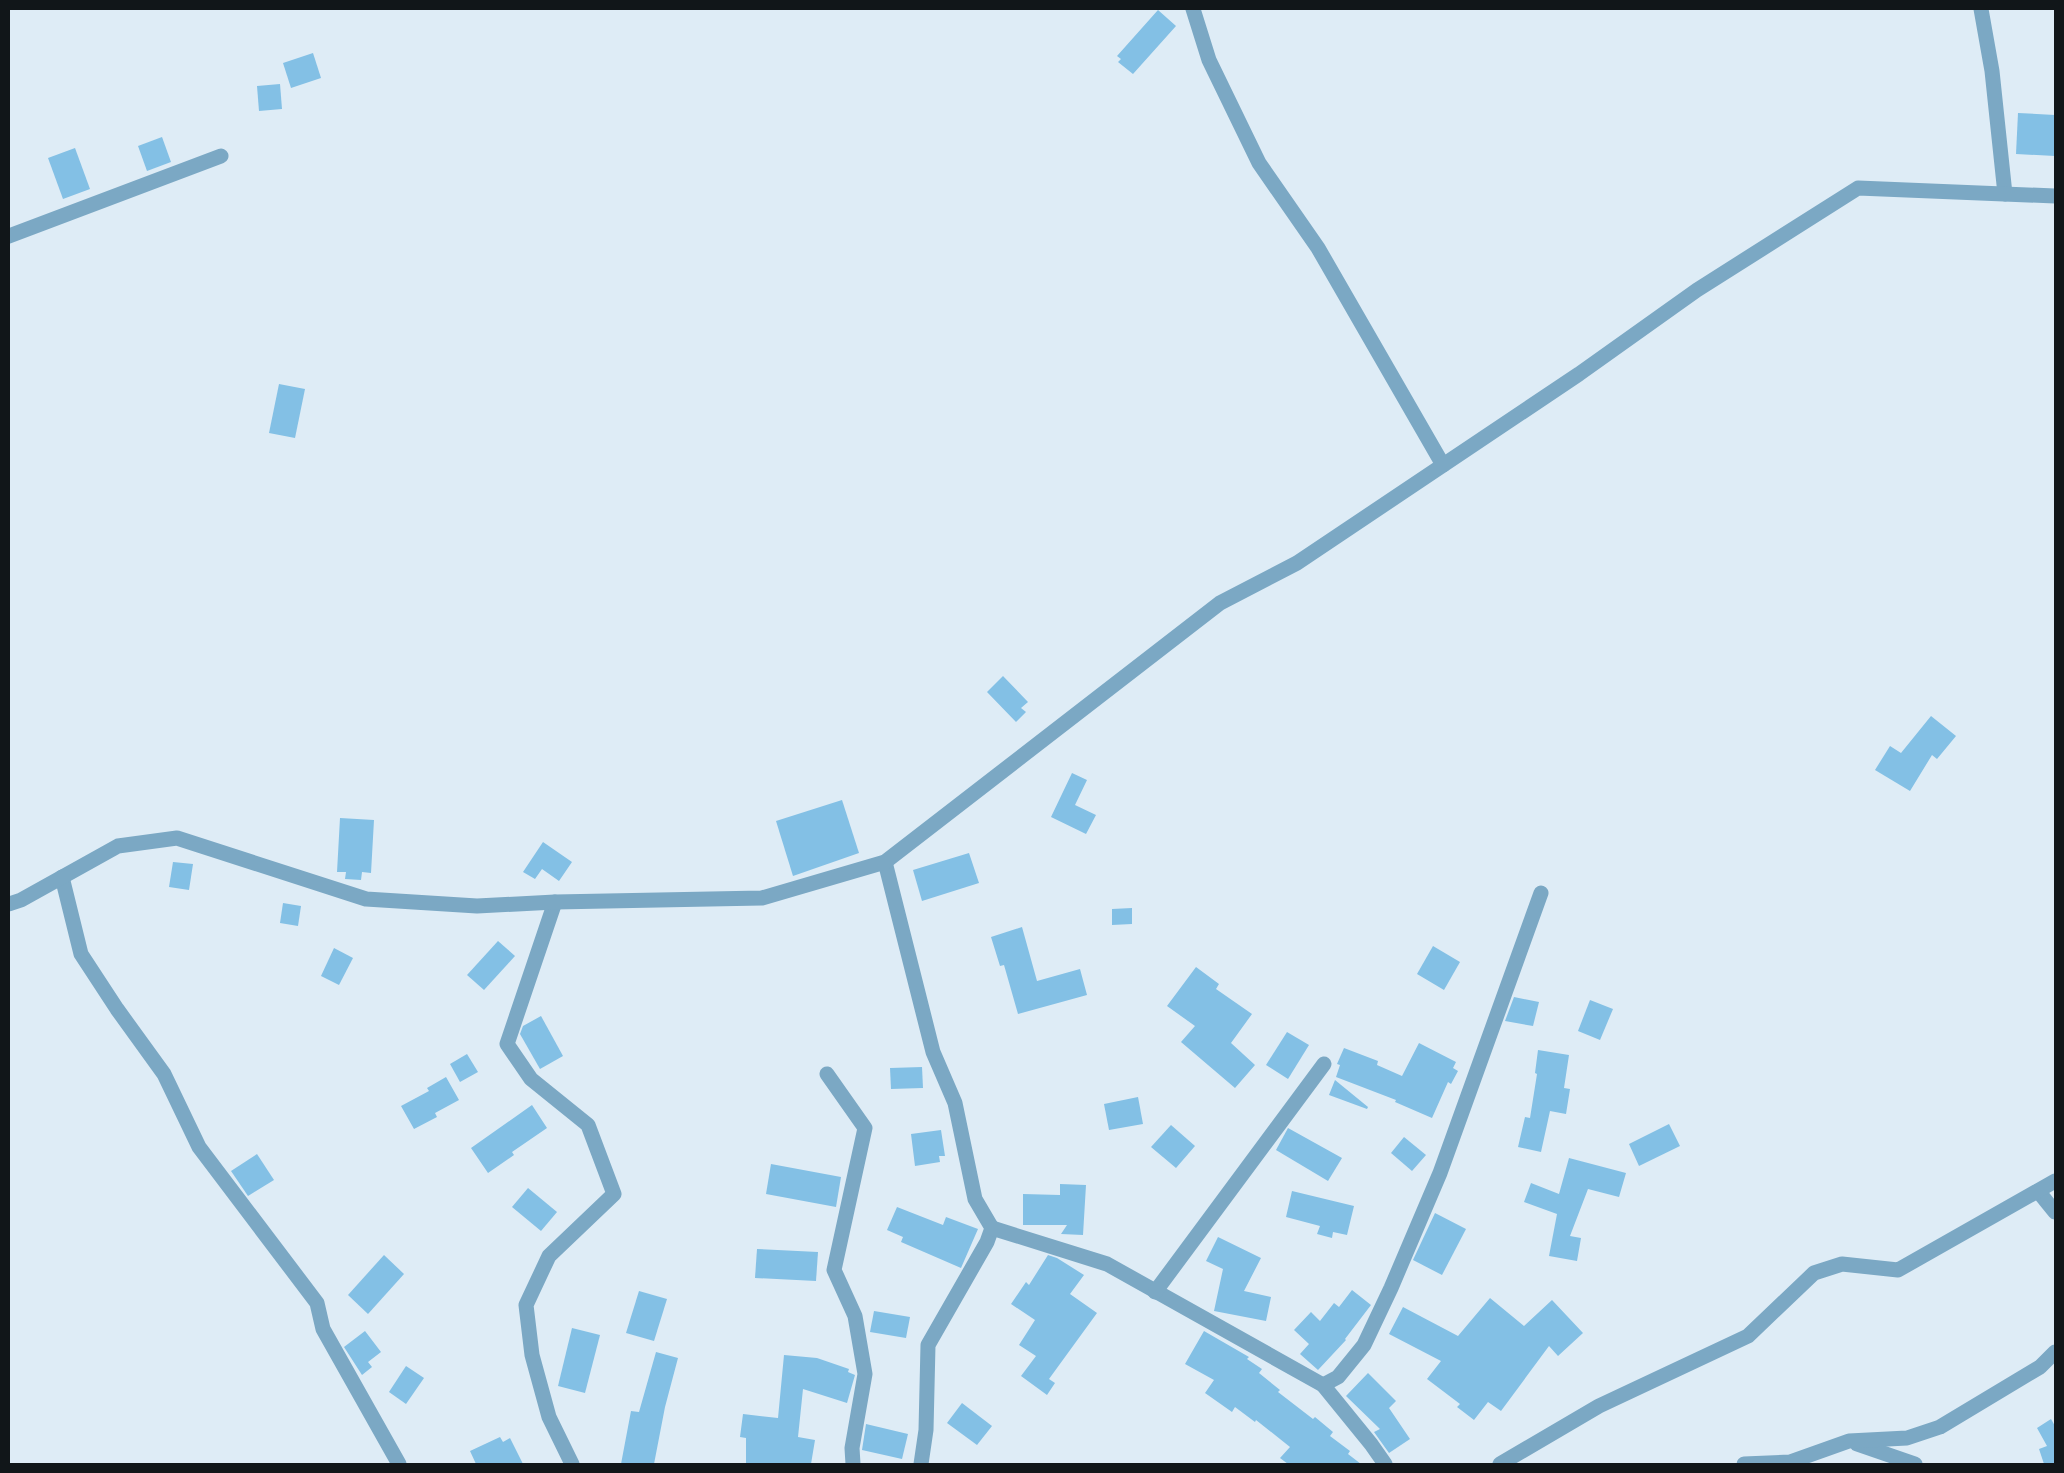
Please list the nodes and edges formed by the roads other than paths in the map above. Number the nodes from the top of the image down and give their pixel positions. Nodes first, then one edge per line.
1 (1193, 9) edge
2 (1981, 9) edge
3 (221, 156) dead end
4 (2005, 194) junction
5 (2055, 196) edge
6 (9, 236) edge
7 (1443, 465) junction
8 (885, 862) junction
9 (62, 877) junction
10 (1541, 893) dead end
11 (556, 902) junction
12 (9, 904) edge
13 (1324, 1064) dead end
14 (827, 1074) dead end
15 (2055, 1181) edge
16 (2038, 1191) junction
17 (2055, 1212) edge
18 (992, 1228) junction
19 (1155, 1292) junction
20 (2055, 1352) edge
21 (1323, 1385) junction
22 (1849, 1441) junction
23 (1791, 1463) edge
24 (400, 1464) edge
25 (572, 1464) edge
26 (853, 1464) edge
27 (922, 1464) edge
28 (1385, 1464) edge
29 (1500, 1464) edge
30 (1744, 1464) edge
31 (1915, 1464) edge

1 - 7 street
2 - 4 street
3 - 6 street
4 - 5 street
4 - 7 street
7 - 8 street
8 - 11 street
8 - 18 street
9 - 11 street
9 - 12 street
9 - 24 street
10 - 21 street
11 - 25 street
13 - 19 street
14 - 26 street
15 - 16 street
16 - 17 street
16 - 29 street
18 - 19 street
18 - 27 street
19 - 21 street
20 - 22 street
21 - 28 street
22 - 23 street
22 - 31 street
23 - 30 street

